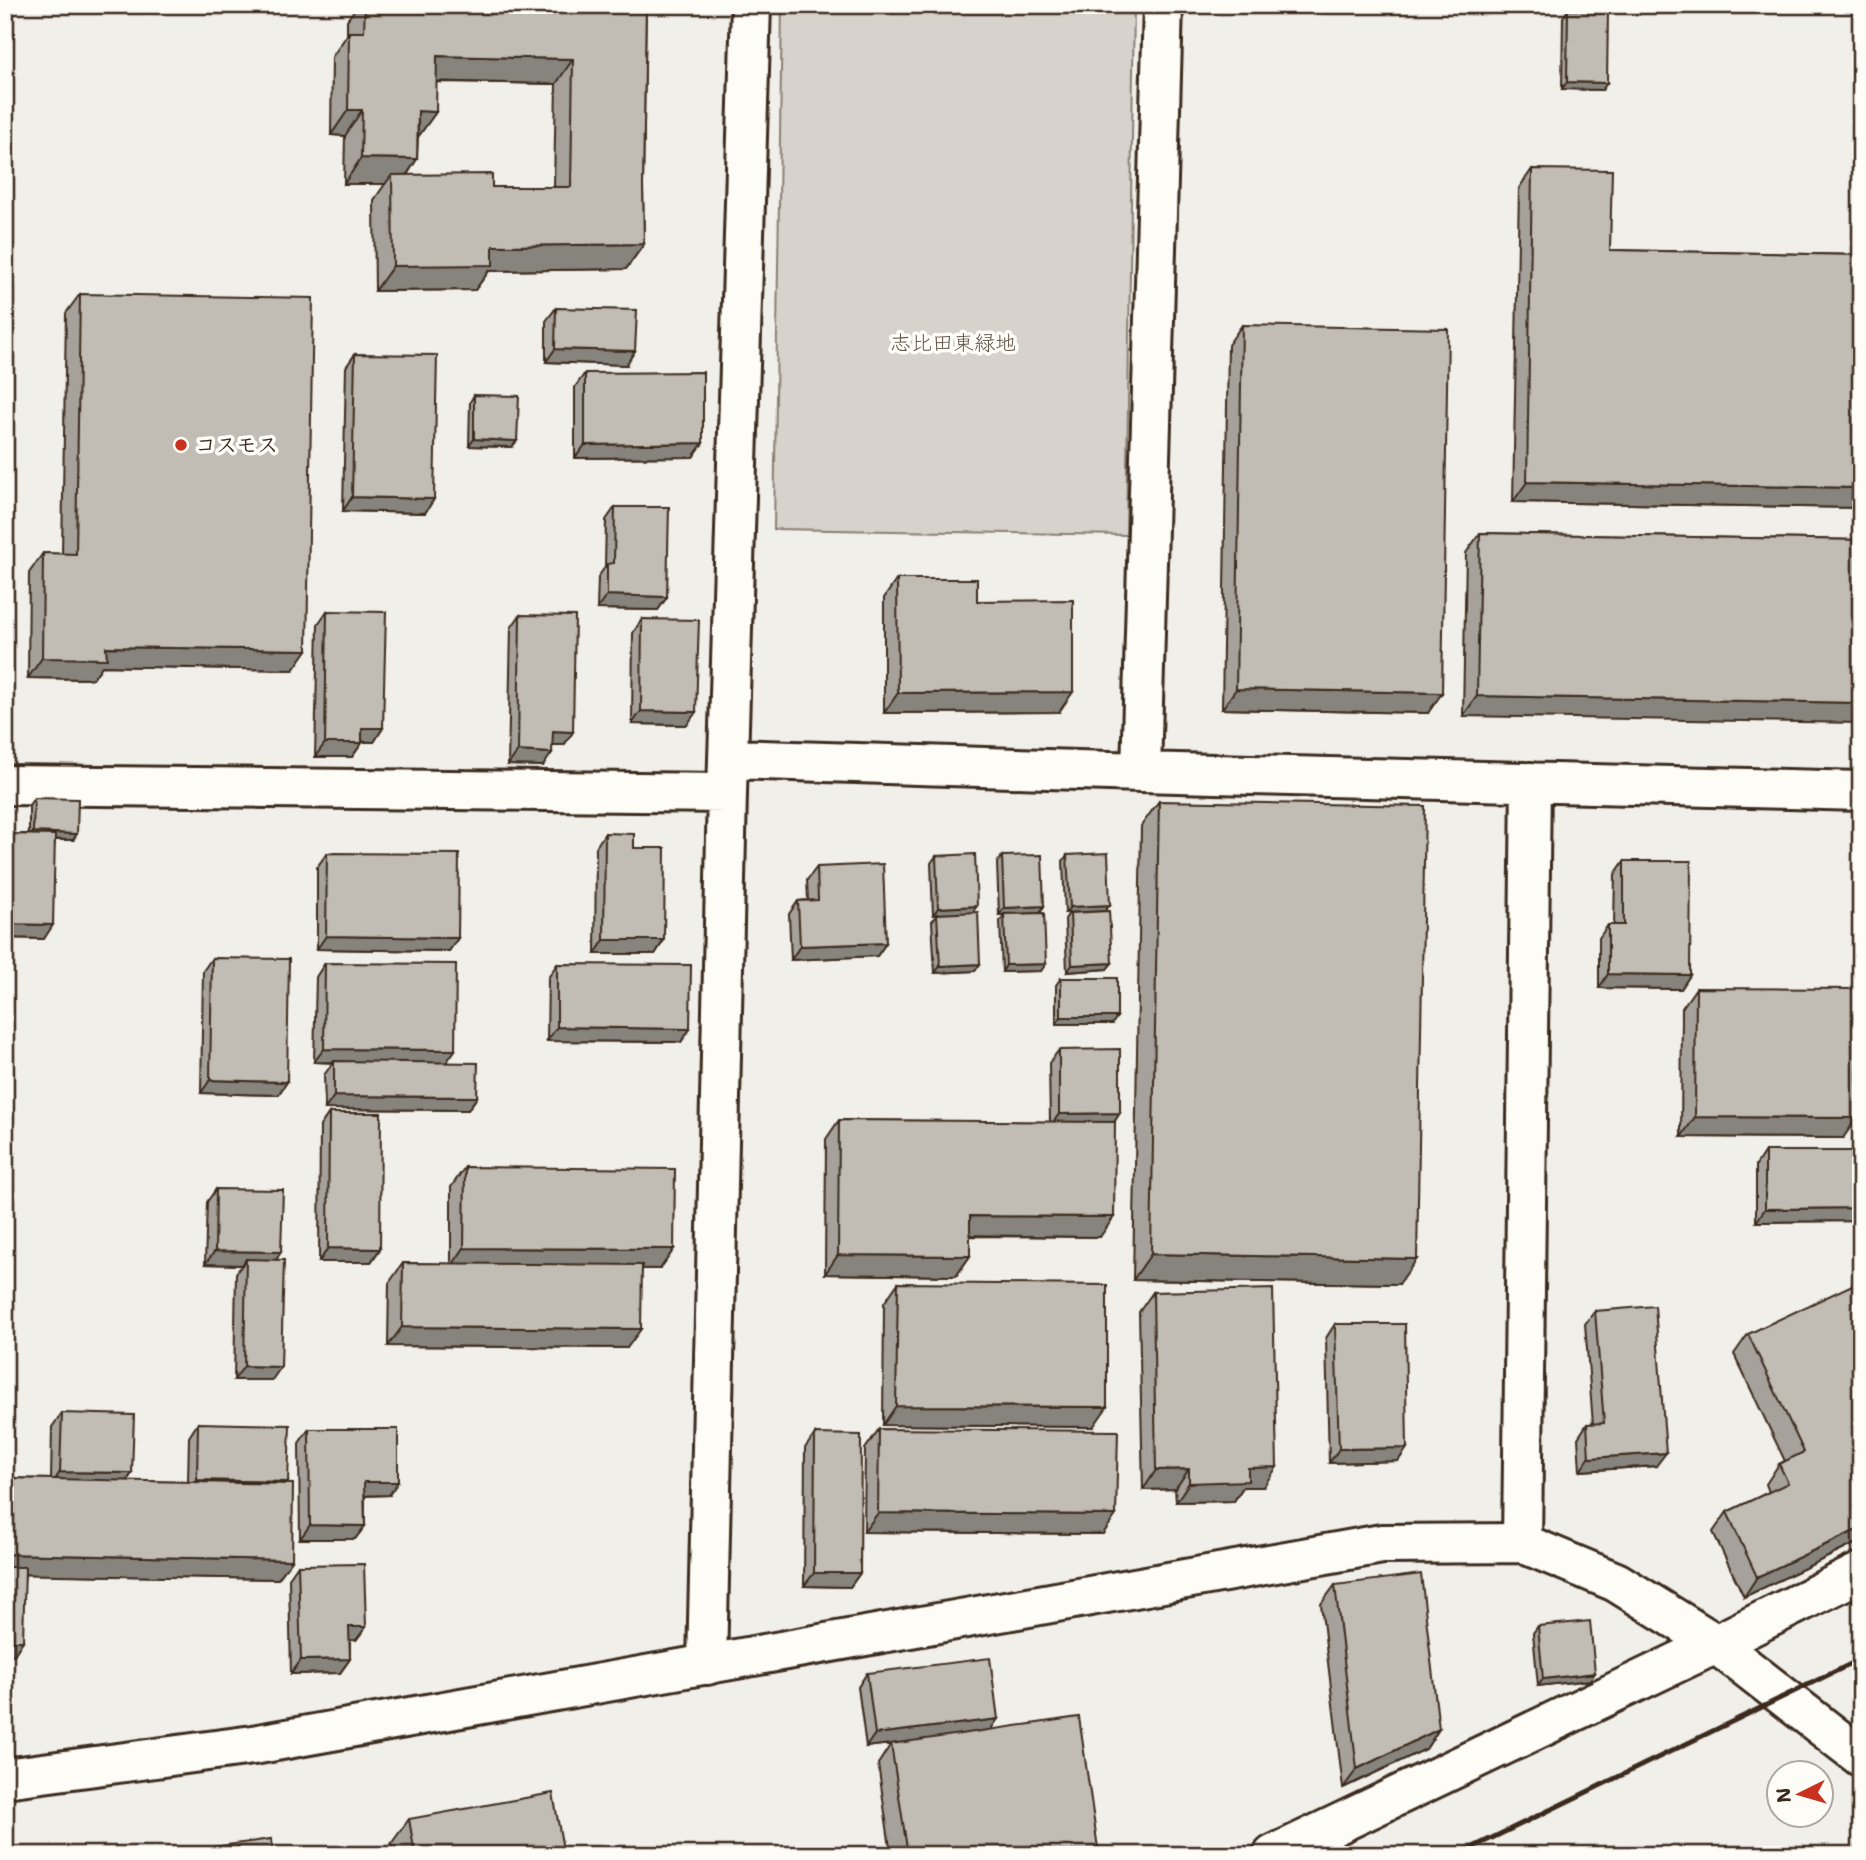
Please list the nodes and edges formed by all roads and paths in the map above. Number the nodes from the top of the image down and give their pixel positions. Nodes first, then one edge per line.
1 (751, 5) edge
2 (1163, 5) edge
3 (1141, 772) junction
4 (728, 776) junction
5 (1531, 782) junction
6 (5, 785) edge
7 (1861, 791) edge
8 (1522, 1543) junction
9 (1861, 1572) edge
10 (1716, 1644) junction
11 (707, 1665) junction
12 (1861, 1756) edge
13 (5, 1778) edge
14 (1861, 1843) edge
15 (1273, 1855) edge
16 (1848, 1855) edge

1 - 4 street
2 - 3 street
3 - 4 street
3 - 5 street
4 - 6 street
4 - 11 street
5 - 7 street
5 - 8 street
8 - 10 street
8 - 11 street
9 - 10 street
10 - 12 street
10 - 15 street
11 - 13 street
14 - 16 path

